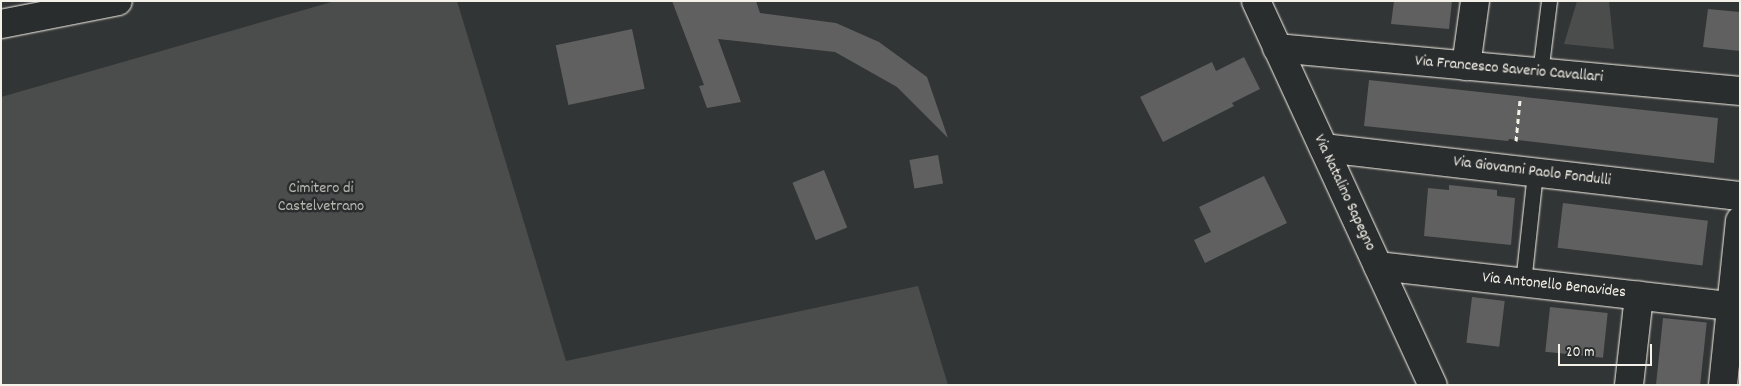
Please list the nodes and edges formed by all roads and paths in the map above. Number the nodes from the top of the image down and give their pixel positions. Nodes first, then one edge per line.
1 (118, 1) edge
2 (1256, 1) edge
3 (1475, 1) edge
4 (1550, 1) edge
5 (1, 24) edge
6 (1277, 48) junction
7 (1466, 66) junction
8 (1531, 72) junction
9 (1740, 91) edge
10 (1324, 148) junction
11 (1525, 171) junction
12 (1740, 196) edge
13 (1740, 221) edge
14 (1378, 266) junction
15 (1523, 283) junction
16 (1639, 296) junction
17 (1734, 299) edge
18 (1727, 384) edge
19 (1433, 385) edge
20 (1629, 385) edge

1 - 5 street
2 - 6 street, Via Natalino Sapegno
3 - 7 street
4 - 8 lane
6 - 7 street, Via Francesco Saverio Cavallari
6 - 10 street, Via Natalino Sapegno
7 - 8 street, Via Francesco Saverio Cavallari
8 - 9 street, Via Francesco Saverio Cavallari
8 - 11 path
10 - 11 street, Via Giovanni Paolo Fondulli
10 - 14 street, Via Natalino Sapegno
11 - 12 street, Via Giovanni Paolo Fondulli
11 - 15 lane
13 - 17 street
14 - 15 street, Via Antonello Benavides
14 - 19 street, Via Natalino Sapegno
15 - 16 street, Via Antonello Benavides
16 - 17 street, Via Antonello Benavides
16 - 20 street
17 - 18 street

